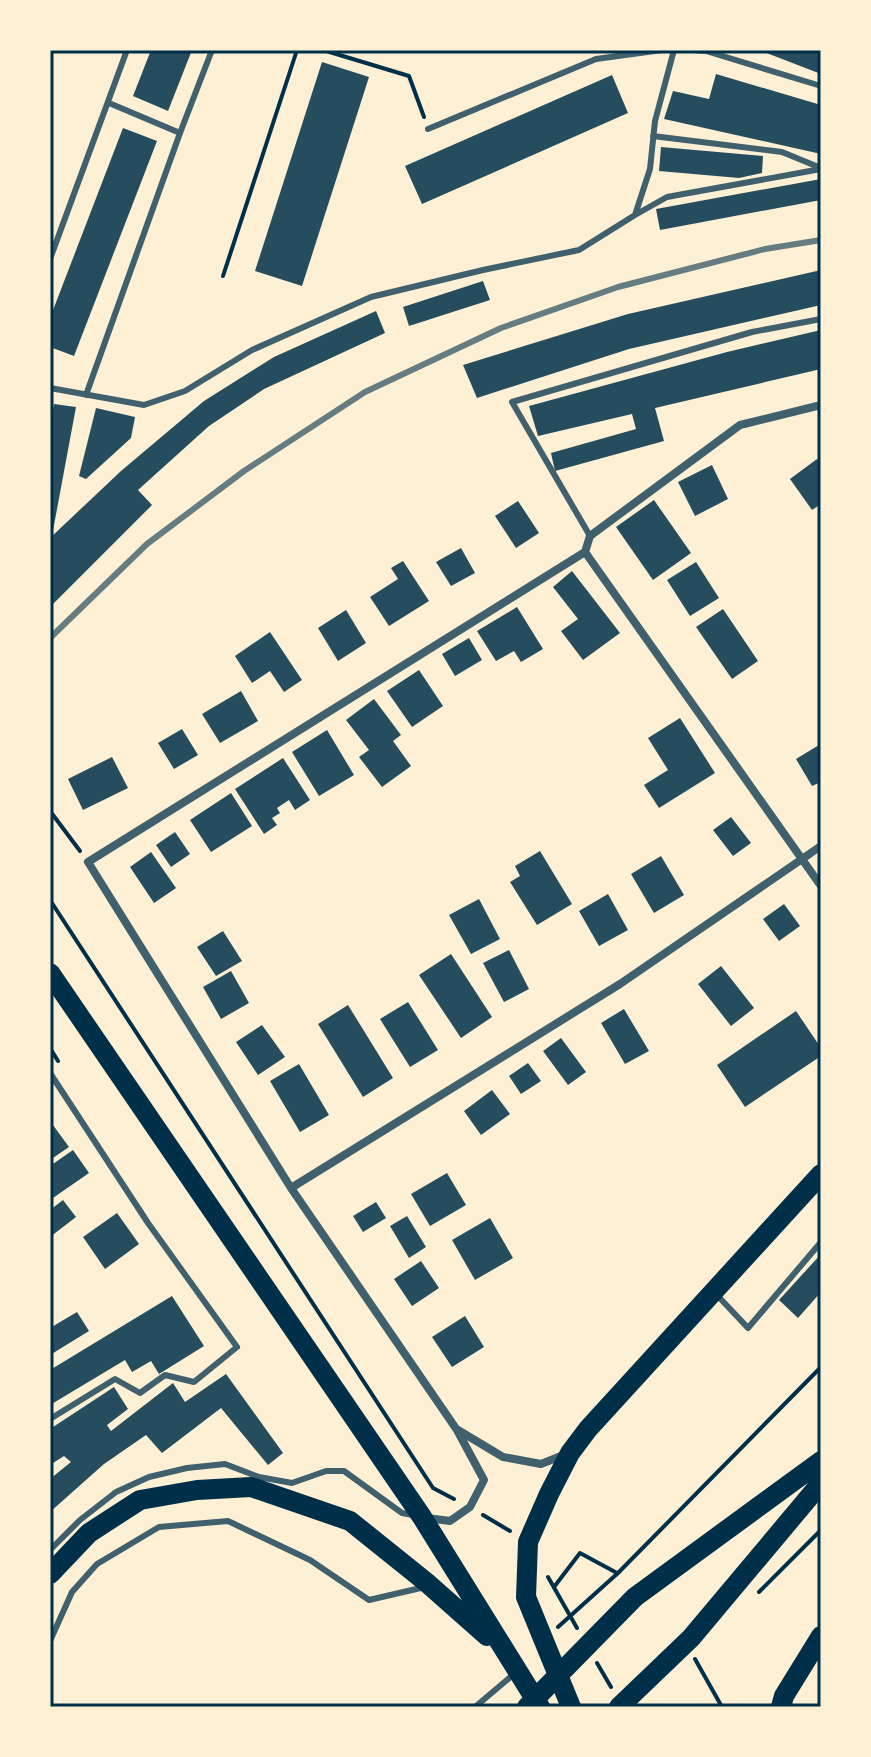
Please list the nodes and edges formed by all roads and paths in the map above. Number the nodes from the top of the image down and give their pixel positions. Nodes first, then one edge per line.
1 (127, 50) edge
2 (212, 50) edge
3 (297, 50) edge
4 (323, 50) edge
5 (662, 50) edge
6 (674, 50) edge
7 (693, 50) edge
8 (821, 86) edge
9 (109, 103) junction
10 (428, 129) joint
11 (180, 133) junction
12 (653, 136) junction
13 (821, 169) edge
14 (635, 215) junction
15 (50, 259) edge
16 (223, 276) dead end
17 (821, 319) edge
18 (50, 388) edge
19 (86, 395) junction
20 (821, 405) edge
21 (590, 536) junction
22 (585, 552) junction
23 (50, 811) edge
24 (821, 846) edge
25 (802, 859) junction
26 (88, 862) junction
27 (821, 886) edge
28 (50, 900) edge
29 (50, 973) edge
30 (50, 1073) edge
31 (815, 1184) edge
32 (291, 1188) junction
33 (821, 1242) edge
34 (714, 1291) junction
35 (821, 1367) edge
36 (50, 1419) edge
37 (457, 1430) junction
38 (570, 1453) junction
39 (821, 1461) edge
40 (821, 1483) edge
41 (470, 1507) junction
42 (422, 1517) junction
43 (528, 1542) junction
44 (50, 1550) edge
45 (50, 1574) edge
46 (547, 1576) dead end
47 (430, 1586) junction
48 (554, 1587) junction
49 (577, 1627) dead end
50 (821, 1636) edge
51 (50, 1641) edge
52 (692, 1648) junction
53 (503, 1649) junction
54 (592, 1654) dead end
55 (516, 1671) junction
56 (617, 1700) edge
57 (475, 1707) edge
58 (527, 1707) edge
59 (540, 1707) edge
60 (571, 1707) edge
61 (722, 1707) edge
62 (781, 1707) edge

1 - 9 lane
2 - 11 lane
3 - 16 path
4 - 10 path
5 - 10 lane
6 - 12 lane
7 - 8 lane
9 - 11 lane
9 - 15 lane
11 - 19 lane
12 - 13 lane
12 - 14 lane
13 - 14 lane
14 - 19 lane
17 - 21 lane
18 - 19 lane
20 - 21 street
21 - 22 street
22 - 25 street
22 - 26 street
23 - 26 path
24 - 25 street
25 - 27 street
25 - 32 street
26 - 32 street
28 - 41 path
29 - 42 main road
30 - 36 lane
31 - 34 main road
32 - 37 street
33 - 34 lane
34 - 38 main road
35 - 48 path
37 - 38 street
37 - 41 street
38 - 43 main road
39 - 58 main road
40 - 52 main road
41 - 42 street
41 - 43 path
42 - 44 lane
42 - 53 main road
43 - 60 main road
45 - 47 main road
46 - 48 path
47 - 51 lane
47 - 53 main road
48 - 49 path
50 - 62 main road
52 - 56 main road
52 - 61 path
53 - 55 main road
54 - 56 path
55 - 57 lane
55 - 59 main road

